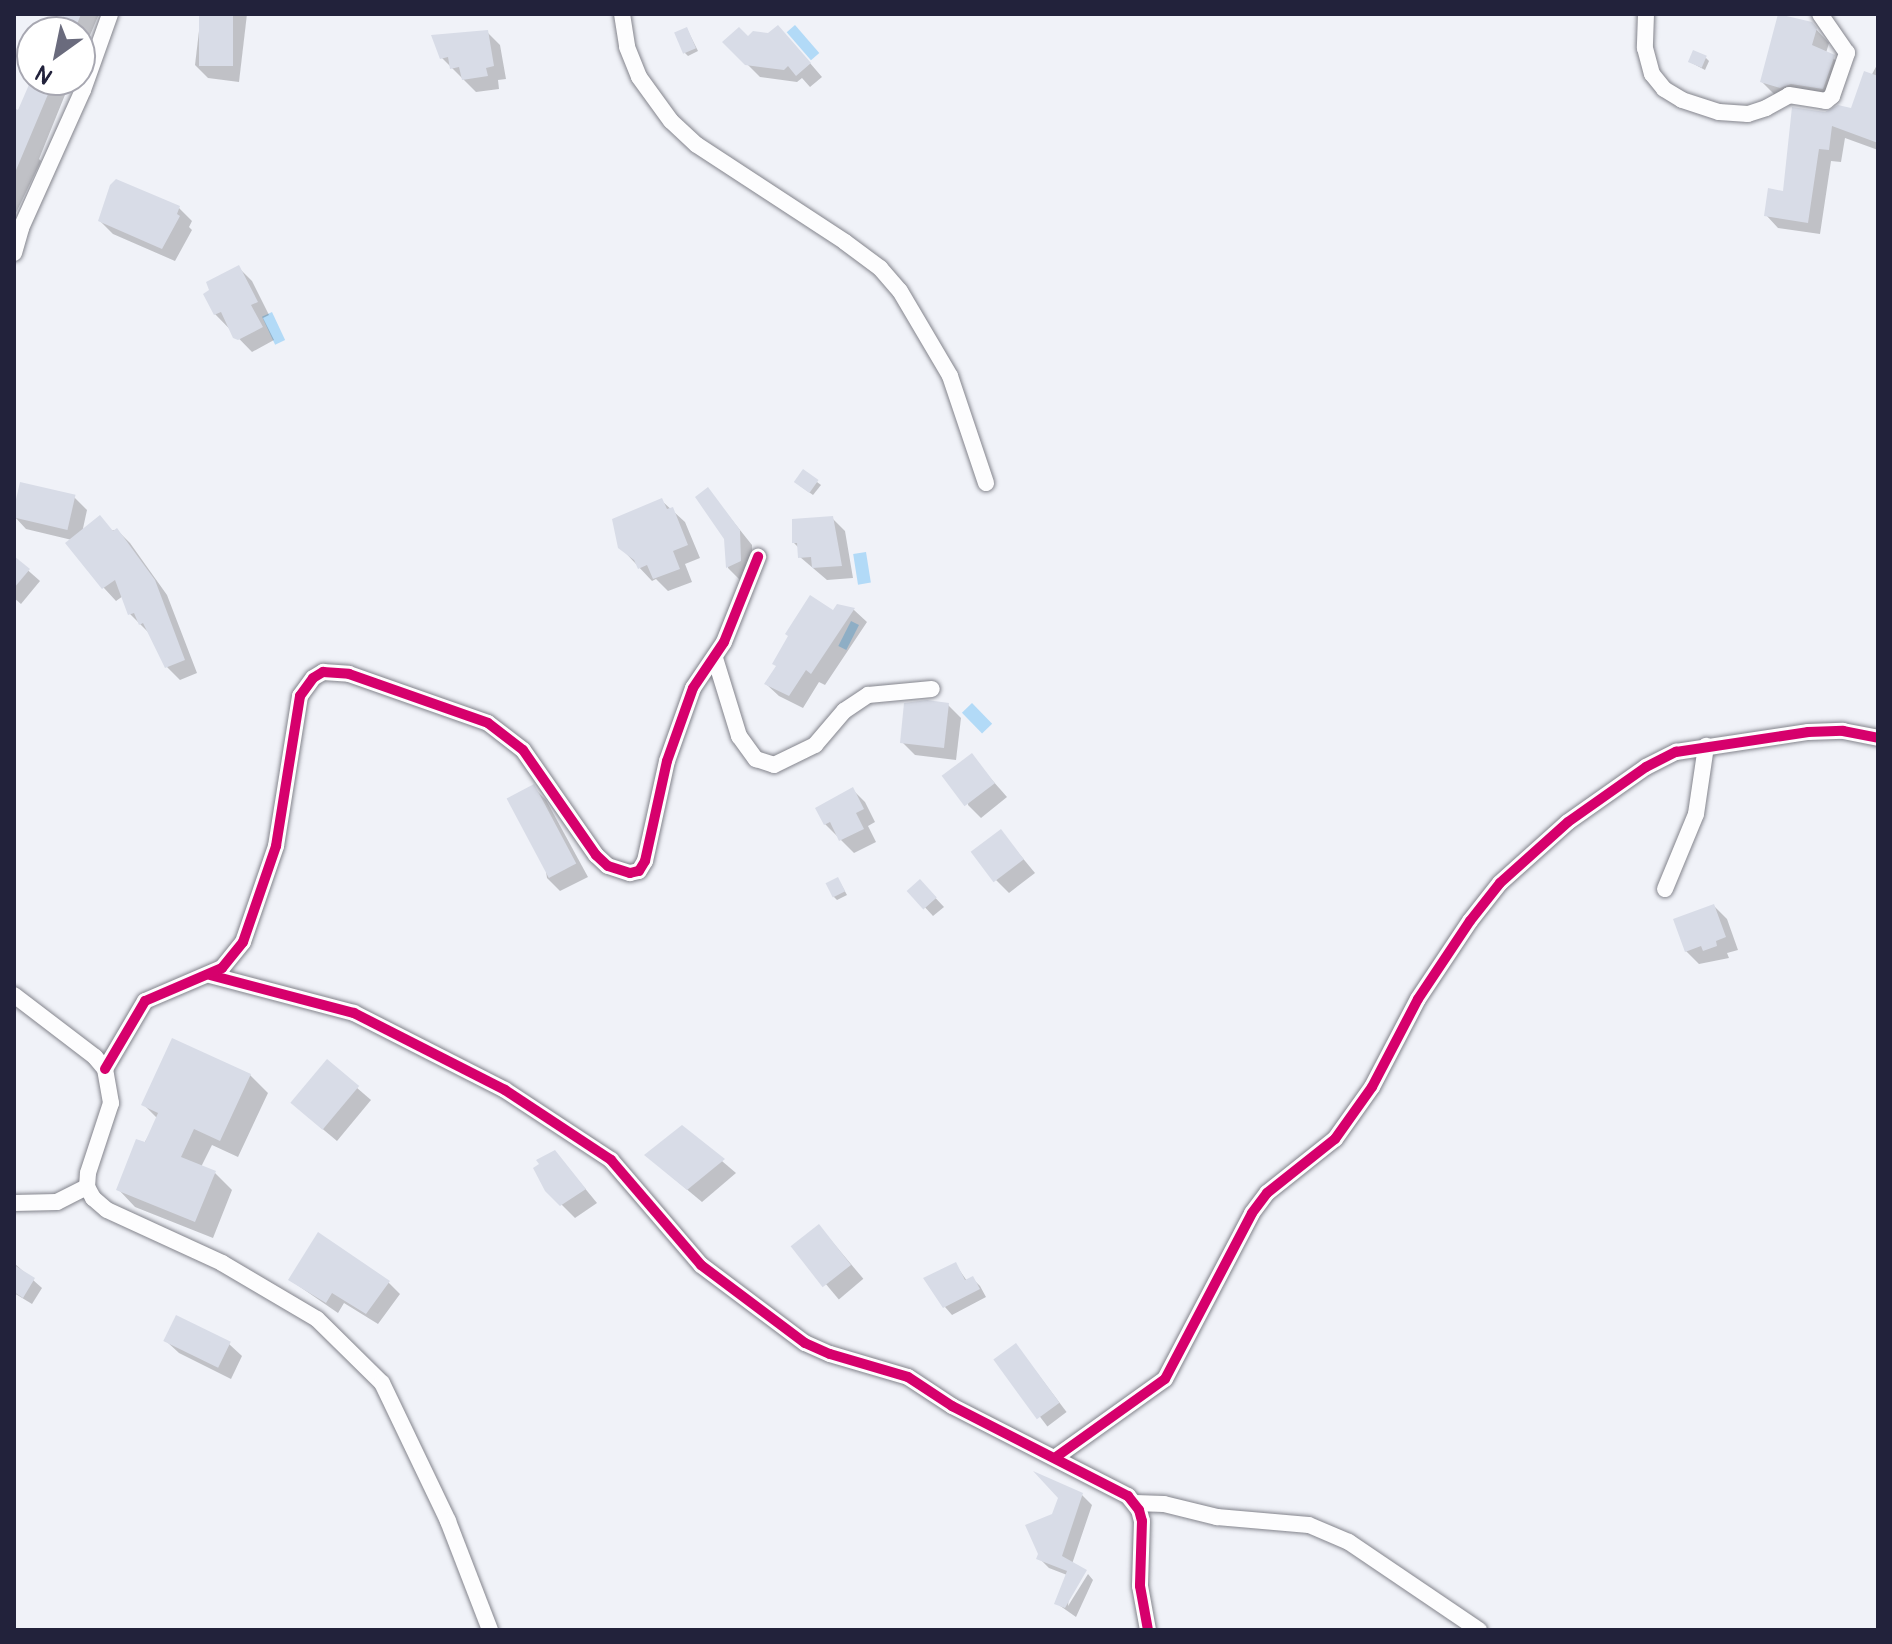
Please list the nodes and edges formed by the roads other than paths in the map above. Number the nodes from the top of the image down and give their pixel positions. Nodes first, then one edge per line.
1 (110, 14) edge
2 (622, 14) edge
3 (1646, 14) edge
4 (1820, 14) edge
5 (14, 253) edge
6 (986, 483) dead end
7 (758, 557) dead end
8 (715, 658) junction
9 (932, 689) dead end
10 (1878, 738) edge
11 (1706, 746) junction
12 (1665, 889) dead end
13 (210, 975) junction
14 (14, 995) edge
15 (105, 1069) junction
16 (87, 1187) junction
17 (14, 1203) edge
18 (1056, 1457) junction
19 (1135, 1503) junction
20 (490, 1630) edge
21 (1148, 1630) edge
22 (1479, 1630) edge

1 - 5 street
2 - 6 street
3 - 4 street
7 - 8 street
8 - 9 street
8 - 13 street
10 - 11 street
11 - 12 street
11 - 18 street
13 - 15 street
13 - 18 street
14 - 15 street
15 - 16 street
16 - 17 street
16 - 20 street
18 - 19 street
19 - 21 street
19 - 22 street

